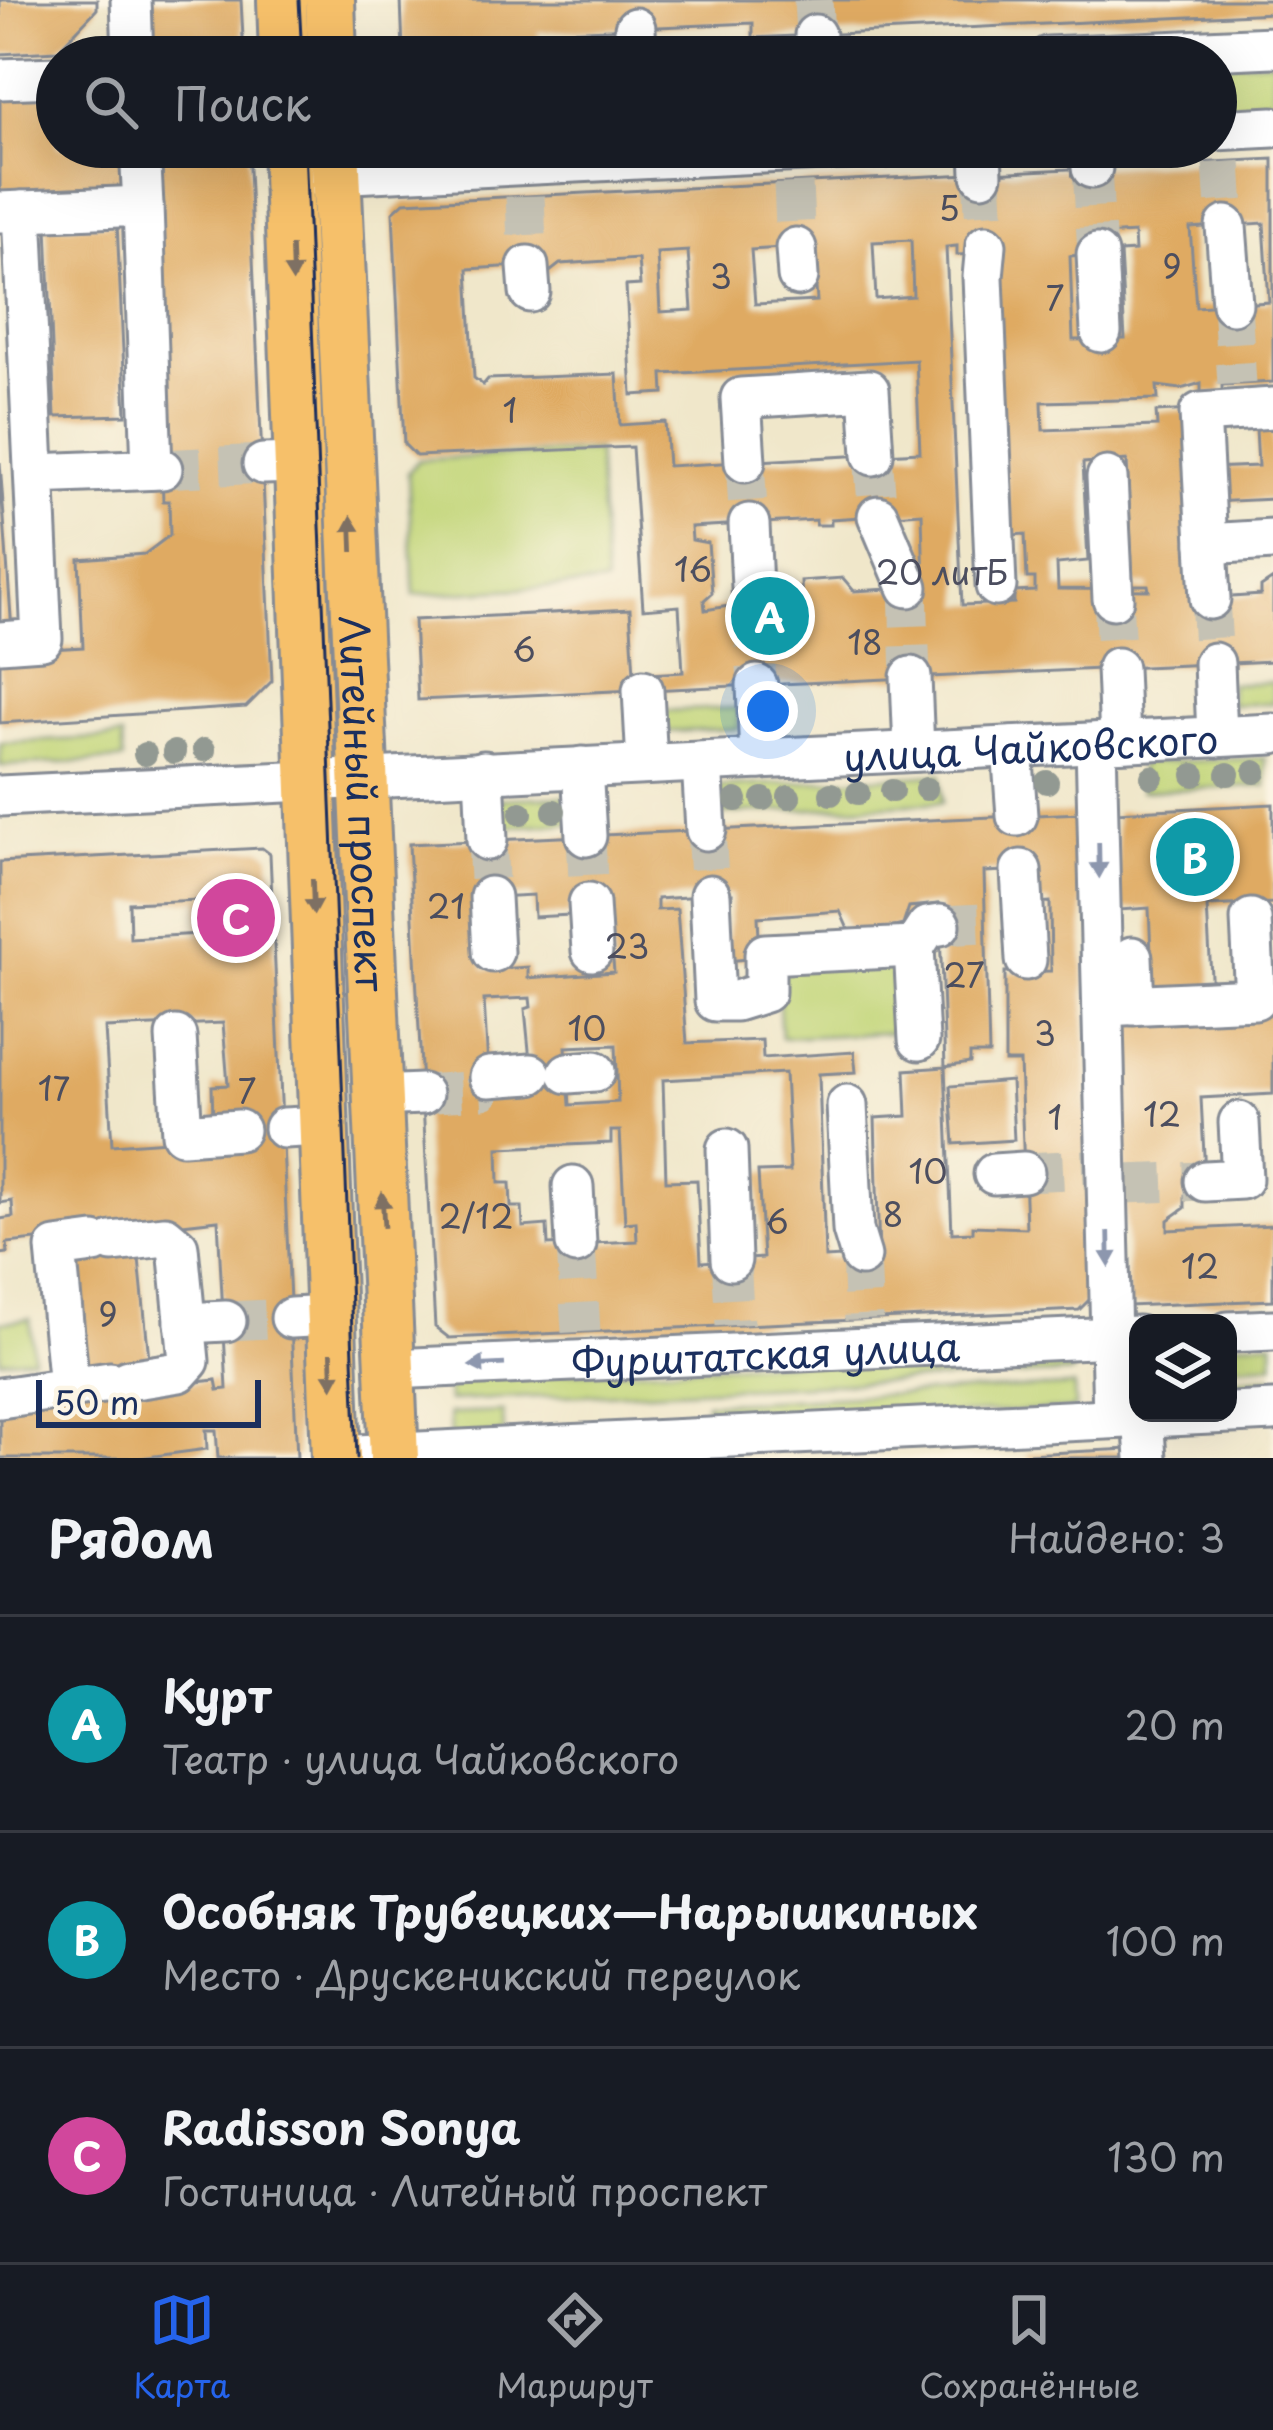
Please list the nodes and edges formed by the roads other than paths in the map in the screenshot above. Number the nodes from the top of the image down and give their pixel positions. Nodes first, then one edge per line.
1 (130, 0) edge
2 (282, 0) edge
3 (330, 0) edge
4 (132, 36) edge
5 (283, 36) edge
6 (331, 36) edge
7 (1273, 47) edge
8 (1237, 49) edge
9 (36, 78) edge
10 (0, 79) edge
11 (1273, 128) edge
12 (1237, 137) edge
13 (141, 168) edge
14 (288, 168) edge
15 (336, 168) edge
16 (411, 168) edge
17 (772, 168) edge
18 (143, 206) junction
19 (11, 211) edge
20 (1226, 226) tunnel mouth
21 (986, 245) tunnel mouth
22 (1097, 254) tunnel mouth
23 (1232, 304) tunnel mouth
24 (1101, 332) dead end
25 (1250, 401) edge
26 (873, 454) tunnel mouth
27 (745, 462) tunnel mouth
28 (35, 474) junction
29 (1107, 477) dead end
30 (878, 516) tunnel mouth
31 (749, 524) tunnel mouth
32 (1273, 540) edge
33 (1207, 544) junction
34 (996, 586) dead end
35 (908, 587) tunnel mouth
36 (1113, 599) tunnel mouth
37 (1210, 599) tunnel mouth
38 (753, 608) tunnel mouth
39 (0, 642) edge
40 (1214, 663) tunnel mouth
41 (1117, 668) tunnel mouth
42 (911, 677) tunnel mouth
43 (757, 685) tunnel mouth
44 (643, 690) dead end
45 (1273, 734) edge
46 (1217, 737) junction
47 (1108, 742) junction
48 (1012, 747) junction
49 (914, 751) junction
50 (760, 759) junction
51 (702, 762) junction
52 (647, 764) junction
53 (582, 767) junction
54 (484, 771) junction
55 (362, 777) junction
56 (310, 780) junction
57 (0, 796) edge
58 (1017, 816) dead end
59 (706, 830) tunnel mouth
60 (586, 836) tunnel mouth
61 (488, 840) tunnel mouth
62 (1021, 870) dead end
63 (710, 895) tunnel mouth
64 (490, 898) tunnel mouth
65 (589, 903) tunnel mouth
66 (1251, 920) dead end
67 (1012, 935) dead end
68 (592, 951) dead end
69 (494, 952) dead end
70 (1132, 957) dead end
71 (1118, 1005) junction
72 (176, 1036) dead end
73 (919, 1040) dead end
74 (565, 1073) dead end
75 (489, 1077) tunnel mouth
76 (847, 1105) dead end
77 (1239, 1121) dead end
78 (239, 1130) dead end
79 (727, 1149) dead end
80 (1205, 1181) tunnel mouth
81 (573, 1186) dead end
82 (576, 1244) tunnel mouth
83 (861, 1256) tunnel mouth
84 (731, 1260) tunnel mouth
85 (226, 1321) tunnel mouth
86 (185, 1323) junction
87 (1273, 1330) edge
88 (1237, 1332) edge
89 (1124, 1337) edge
90 (391, 1369) junction
91 (69, 1388) junction
92 (0, 1398) edge
93 (1273, 1411) edge
94 (1128, 1418) junction
95 (845, 1444) edge
96 (712, 1447) edge
97 (546, 1451) edge
98 (393, 1455) edge
99 (336, 1457) edge
100 (1146, 1458) edge

1 - 4 street
2 - 5 main road
3 - 6 main road
7 - 8 street
9 - 10 street
11 - 12 street
13 - 18 street
14 -> 56 main road, Литейный проспект
55 -> 15 main road, Литейный проспект
16 - 17 street
18 - 19 street
18 - 28 street
19 - 28 street
20 - 23 street
21 - 34 street
22 - 24 street
25 - 33 street
26 - 27 street
28 - 39 street
29 - 36 street
30 - 35 street
31 - 38 street
32 - 33 street
33 - 37 street
40 - 46 street
41 - 47 street
42 - 49 street
43 - 50 street
44 - 52 street
45 - 46 street, улица Чайковского
46 - 47 street, улица Чайковского
47 - 48 street, улица Чайковского
47 -> 71 street
48 - 49 street, улица Чайковского
48 - 58 street
49 - 50 street, улица Чайковского
50 - 51 street, улица Чайковского
51 - 52 street, улица Чайковского
51 - 59 street
52 - 53 street, улица Чайковского
53 - 54 street, улица Чайковского
53 - 60 street
54 - 55 street, улица Чайковского
54 - 61 street
55 - 56 street, улица Чайковского
90 -> 55 main road, Литейный проспект
56 - 57 street, улица Чайковского
56 -> 99 main road, Литейный проспект
62 - 67 street
63 - 73 street
64 - 69 street
65 - 68 street
66 - 71 street
70 - 71 street
71 -> 89 street
72 - 78 street
74 - 75 street
76 - 83 street
77 - 80 street
79 - 84 street
81 - 82 street
85 - 86 street
86 - 91 street
86 - 91 street
87 - 88 street
89 -> 90 street, Фурштатская улица
89 - 94 street
90 - 98 main road, Литейный проспект
91 - 92 street
93 - 94 street, Фурштатская улица
94 - 95 street, Фурштатская улица
94 - 100 street
95 - 96 street, Фурштатская улица
96 - 97 street, Фурштатская улица
97 - 98 street, Фурштатская улица
98 - 99 street, Фурштатская улица

